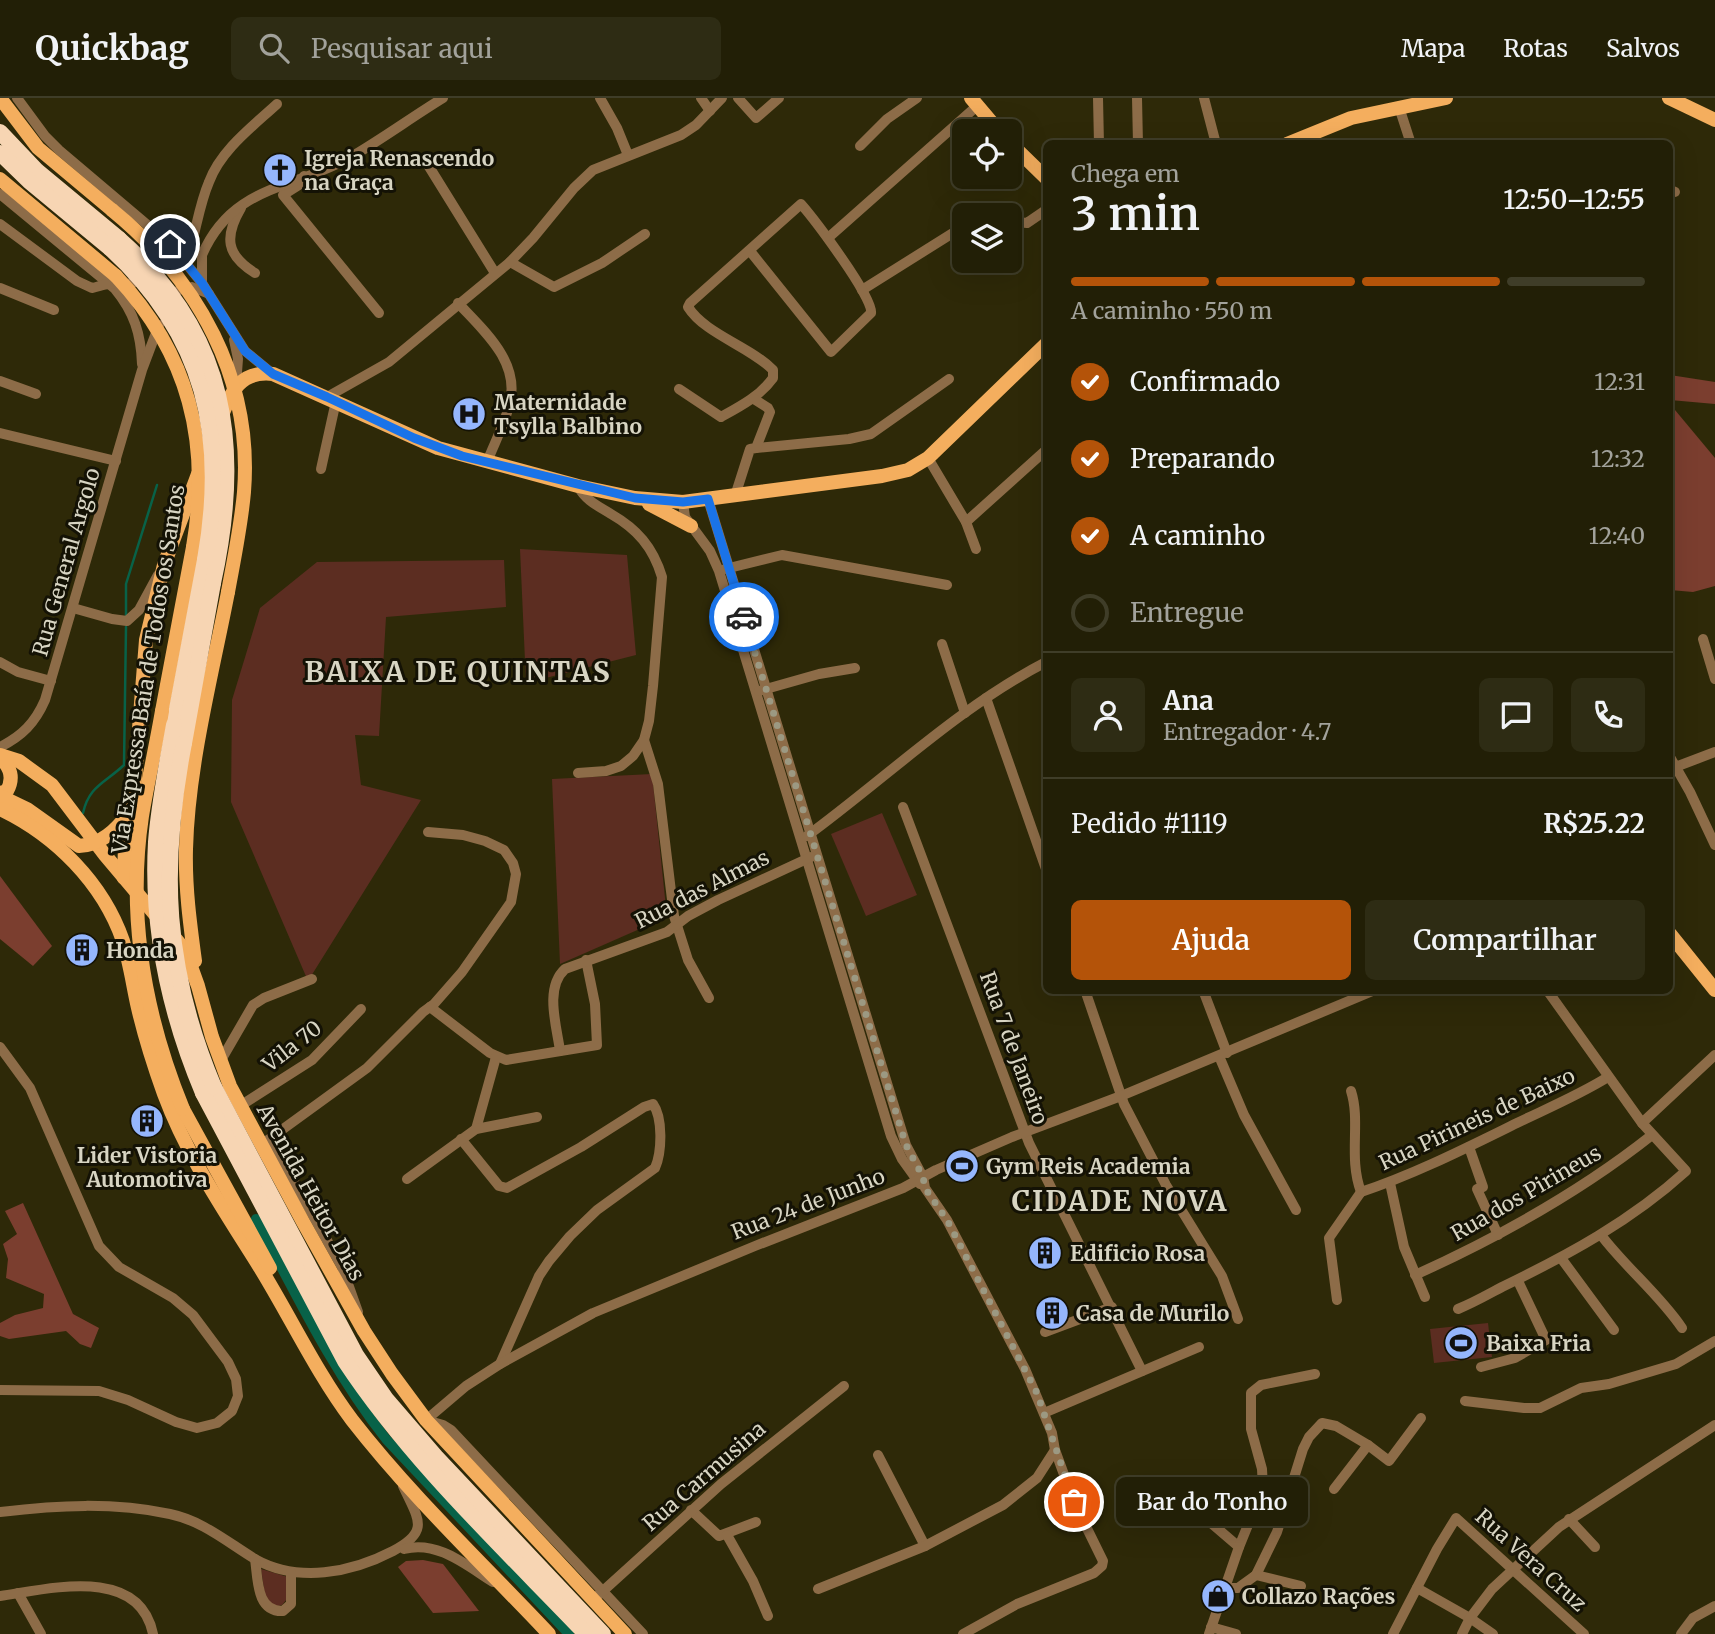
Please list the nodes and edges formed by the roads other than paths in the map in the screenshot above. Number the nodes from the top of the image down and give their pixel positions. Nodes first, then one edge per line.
1 (1, 98) edge
2 (17, 98) edge
3 (443, 98) edge
4 (600, 98) edge
5 (701, 98) edge
6 (722, 98) edge
7 (738, 98) edge
8 (779, 98) edge
9 (917, 98) edge
10 (1098, 98) edge
11 (1137, 98) edge
12 (1204, 98) edge
13 (1446, 98) edge
14 (1669, 98) edge
15 (974, 102) edge
16 (277, 104) dead end
17 (1399, 107) junction
18 (710, 111) junction
19 (989, 119) edge
20 (1715, 120) edge
21 (0, 132) edge
22 (1098, 140) edge
23 (1138, 140) edge
24 (1215, 140) edge
25 (1297, 140) edge
26 (1410, 140) edge
27 (860, 146) dead end
28 (0, 153) edge
29 (628, 155) junction
30 (1022, 155) edge
31 (428, 164) dead end
32 (1043, 175) edge
33 (304, 176) junction
34 (0, 179) edge
35 (0, 194) edge
36 (243, 205) junction
37 (1043, 212) edge
38 (1022, 222) edge
39 (0, 224) edge
40 (155, 230) junction
41 (645, 234) dead end
42 (952, 234) edge
43 (828, 238) junction
44 (114, 243) junction
45 (191, 246) junction
46 (750, 251) junction
47 (202, 255) junction
48 (510, 262) junction
49 (255, 273) dead end
50 (495, 273) junction
51 (202, 283) junction
52 (109, 284) junction
53 (0, 288) edge
54 (862, 290) junction
55 (209, 294) junction
56 (458, 303) junction
57 (54, 310) dead end
58 (379, 313) dead end
59 (231, 330) junction
60 (1043, 347) edge
61 (142, 370) junction
62 (273, 374) junction
63 (949, 379) dead end
64 (0, 382) edge
65 (236, 388) junction
66 (679, 389) dead end
67 (36, 394) dead end
68 (331, 399) junction
69 (754, 399) junction
70 (0, 433) edge
71 (756, 448) junction
72 (1043, 453) edge
73 (928, 458) junction
74 (116, 461) junction
75 (487, 462) junction
76 (321, 469) dead end
77 (578, 486) junction
78 (735, 496) junction
79 (635, 498) junction
80 (708, 499) junction
81 (683, 502) junction
82 (966, 522) junction
83 (691, 526) junction
84 (976, 549) dead end
85 (163, 565) junction
86 (724, 570) junction
87 (947, 585) dead end
88 (73, 608) junction
89 (1703, 639) dead end
90 (942, 644) dead end
91 (0, 662) edge
92 (1713, 662) edge
93 (1043, 664) edge
94 (855, 668) dead end
95 (1715, 679) edge
96 (51, 681) junction
97 (761, 690) junction
98 (986, 698) junction
99 (965, 713) junction
100 (644, 740) junction
101 (0, 747) edge
102 (1715, 752) edge
103 (0, 756) edge
104 (1673, 763) edge
105 (1673, 767) edge
106 (578, 773) dead end
107 (0, 794) edge
108 (903, 807) dead end
109 (0, 809) edge
110 (130, 811) junction
111 (428, 832) dead end
112 (806, 836) junction
113 (96, 844) junction
114 (1715, 845) edge
115 (812, 856) junction
116 (1043, 860) edge
117 (124, 878) junction
118 (677, 925) junction
119 (166, 926) junction
120 (1673, 938) edge
121 (586, 960) junction
122 (129, 964) junction
123 (312, 979) dead end
124 (198, 986) junction
125 (1715, 990) edge
126 (1086, 994) edge
127 (1204, 994) edge
128 (1366, 994) edge
129 (1550, 994) edge
130 (709, 998) dead end
131 (430, 1007) junction
132 (361, 1009) dead end
133 (0, 1047) edge
134 (560, 1051) junction
135 (1223, 1055) junction
136 (1715, 1055) edge
137 (496, 1057) junction
138 (220, 1062) junction
139 (1608, 1077) junction
140 (208, 1090) junction
141 (1351, 1091) dead end
142 (1121, 1096) junction
143 (240, 1106) junction
144 (537, 1117) dead end
145 (1642, 1123) junction
146 (475, 1129) junction
147 (1024, 1133) junction
148 (1652, 1135) junction
149 (461, 1139) junction
150 (266, 1142) junction
151 (1469, 1147) junction
152 (407, 1179) dead end
153 (922, 1182) junction
154 (1390, 1182) junction
155 (1361, 1192) junction
156 (1296, 1210) dead end
157 (1498, 1235) junction
158 (1601, 1235) junction
159 (1561, 1258) junction
160 (1415, 1275) junction
161 (1518, 1281) junction
162 (1424, 1297) dead end
163 (1337, 1300) dead end
164 (1112, 1307) junction
165 (1458, 1309) dead end
166 (1238, 1319) dead end
167 (1682, 1328) dead end
168 (1614, 1330) dead end
169 (1045, 1332) dead end
170 (303, 1339) junction
171 (1715, 1341) edge
172 (1199, 1347) dead end
173 (500, 1364) junction
174 (1481, 1367) dead end
175 (1142, 1371) junction
176 (1315, 1374) dead end
177 (844, 1386) dead end
178 (0, 1390) edge
179 (1465, 1401) dead end
180 (1044, 1413) junction
181 (1421, 1418) dead end
182 (426, 1420) junction
183 (1715, 1425) edge
184 (1368, 1445) junction
185 (1055, 1451) junction
186 (878, 1455) dead end
187 (398, 1474) junction
188 (1334, 1489) dead end
189 (1206, 1490) dead end
190 (691, 1510) junction
191 (0, 1512) edge
192 (1569, 1519) junction
193 (755, 1522) dead end
194 (727, 1535) junction
195 (925, 1546) junction
196 (1239, 1547) junction
197 (1595, 1547) dead end
198 (391, 1552) junction
199 (256, 1559) junction
200 (1513, 1569) junction
201 (291, 1573) junction
202 (1256, 1575) junction
203 (1301, 1586) dead end
204 (1226, 1588) junction
205 (1417, 1588) junction
206 (817, 1589) dead end
207 (509, 1592) junction
208 (18, 1593) junction
209 (0, 1596) edge
210 (598, 1596) junction
211 (1715, 1606) edge
212 (768, 1616) dead end
213 (1470, 1618) junction
214 (1210, 1630) edge
215 (41, 1634) edge
216 (153, 1634) edge
217 (549, 1634) edge
218 (586, 1634) edge
219 (603, 1634) edge
220 (625, 1634) edge
221 (643, 1634) edge
222 (962, 1634) edge
223 (1236, 1634) edge
224 (1393, 1634) edge
225 (1462, 1634) edge
226 (1493, 1634) edge
227 (1584, 1634) edge
228 (1681, 1634) edge

1 - 124 main road, bridge
2 - 40 street
3 - 33 street
4 - 29 street
5 - 18 street
6 - 18 street
7 - 8 street
9 - 27 street
10 - 22 street
11 - 23 street
12 - 24 street
13 - 17 main road
14 - 20 main road
15 - 19 main road
15 - 43 street
16 - 45 street
17 - 25 main road
17 - 26 street
18 - 29 street
21 - 44 highway, Via Expressa Baía de Todos os Santos
28 - 44 highway, Via Expressa Baía de Todos os Santos
29 - 48 street
30 - 32 main road
31 - 50 street
33 - 36 street
33 - 58 street
34 - 170 main road, Via Expressa Baía de Todos os Santos, bridge
35 - 52 street
36 - 47 street
36 - 49 street
37 - 38 street
39 - 52 street
40 - 45 street
40 - 51 street
40 - 52 street
41 - 48 street
42 - 54 street
43 - 46 street
43 - 54 street
44 - 140 highway, Via Expressa Baía de Todos os Santos, bridge
44 - 140 highway, Via Expressa Baía de Todos os Santos, bridge
45 - 47 street
46 - 54 street
46 - 69 street
47 - 51 street
48 - 50 street
50 - 56 street
51 - 55 street
52 - 61 street
53 - 57 street
55 - 59 street
55 - 61 street, Rua General Argolo
56 - 68 street
56 - 75 street
59 - 62 street
59 - 65 street
60 - 73 main road
61 - 74 street, Rua General Argolo
62 - 65 main road
62 - 68 main road
63 - 71 street
64 - 67 street
65 - 85 main road
66 - 69 street
68 - 75 main road
68 - 76 street
69 - 71 street
70 - 74 street
71 - 78 street
72 - 82 street
73 - 78 main road
73 - 82 street
74 - 88 street, Rua General Argolo
75 - 77 main road
77 - 79 main road
77 - 100 street
78 - 80 main road
79 - 81 main road
79 - 83 main road
80 - 81 main road
80 - 86 street
81 - 83 street
82 - 84 street
83 - 86 street
85 - 88 street
85 - 110 main road
86 - 87 street
86 - 97 street
88 - 96 street, Rua General Argolo
89 - 92 street
90 - 99 street
91 - 96 street
92 - 95 street
93 - 98 street
94 - 97 street
96 - 101 street, Rua General Argolo
97 - 112 street
98 - 99 street
98 - 116 street
99 - 112 street
100 - 106 street
100 - 118 street
102 - 104 street
103 - 107 main road
103 - 113 main road, Avenida Heitor Dias
105 - 114 street
107 - 113 main road
108 - 147 street, Rua 7 de Janeiro
109 - 122 main road
110 - 113 main road
110 - 117 main road
111 - 131 street
112 - 115 street
113 - 117 main road, Avenida Heitor Dias
115 - 118 street, Rua das Almas
115 - 153 street
117 - 119 main road, Avenida Heitor Dias
118 - 121 street, Rua das Almas
118 - 130 street
119 - 122 main road
119 - 124 main road, Avenida Heitor Dias
120 - 125 main road
121 - 134 street, Rua das Almas
121 - 134 street
122 - 170 main road
123 - 138 street
124 - 138 main road, Avenida Heitor Dias
126 - 142 street
127 - 135 street
128 - 135 street, Rua 24 de Junho
129 - 139 street
131 - 137 street
131 - 150 street
132 - 143 street, Vila 70
133 - 178 street
134 - 137 street
135 - 142 street, Rua 24 de Junho
135 - 156 street
136 - 145 street
137 - 146 street
138 - 143 main road, Avenida Heitor Dias
139 - 145 street
139 - 151 street, Rua Pirineis de Baixo
140 - 218 highway, Via Expressa Baía de Todos os Santos
140 - 219 highway, Via Expressa Baía de Todos os Santos
141 - 155 street
142 - 147 street, Rua 24 de Junho
142 - 166 street
143 - 150 main road, Avenida Heitor Dias
144 - 146 street
145 - 148 street
146 - 149 street
147 - 153 street, Rua 24 de Junho
147 - 164 street, Rua 7 de Janeiro
148 - 157 street, Rua dos Pirineus
148 - 158 street
149 - 152 street
149 - 173 street
150 - 182 main road, Avenida Heitor Dias
151 - 154 street, Rua Pirineis de Baixo
151 - 157 street
153 - 173 street, Rua 24 de Junho
153 - 180 street
154 - 155 street, Rua Pirineis de Baixo
154 - 160 street
155 - 163 street
157 - 160 street, Rua dos Pirineus
158 - 159 street
158 - 167 street
159 - 161 street
159 - 168 street
160 - 162 street
161 - 165 street
161 - 174 street
164 - 169 street
164 - 175 street, Rua 7 de Janeiro
170 - 187 main road
171 - 179 street
172 - 175 street
173 - 182 street, Rua 24 de Junho
175 - 180 street
176 - 196 street
177 - 190 street, Rua Carmusina
180 - 185 street
181 - 184 street
182 - 210 main road, Avenida Heitor Dias
183 - 192 street
184 - 188 street
184 - 202 street
185 - 195 street
185 - 222 street
186 - 195 street
187 - 198 street
187 - 207 main road
189 - 196 street
190 - 194 street
190 - 210 street, Rua Carmusina
191 - 199 street
192 - 197 street
192 - 200 street
193 - 194 street
194 - 212 street
195 - 206 street
196 - 204 street
198 - 201 street
198 - 207 street
199 - 201 street
199 - 201 street
200 - 205 street, Rua Vera Cruz
200 - 213 street
200 - 227 street, Rua Vera Cruz
202 - 203 street
202 - 204 street
204 - 214 street
205 - 213 street
205 - 224 street, Rua Vera Cruz
207 - 217 main road
208 - 209 street
208 - 215 street
208 - 216 street
210 - 220 main road, Avenida Heitor Dias
210 - 221 street
211 - 228 street
213 - 225 street
213 - 226 street
214 - 223 street

